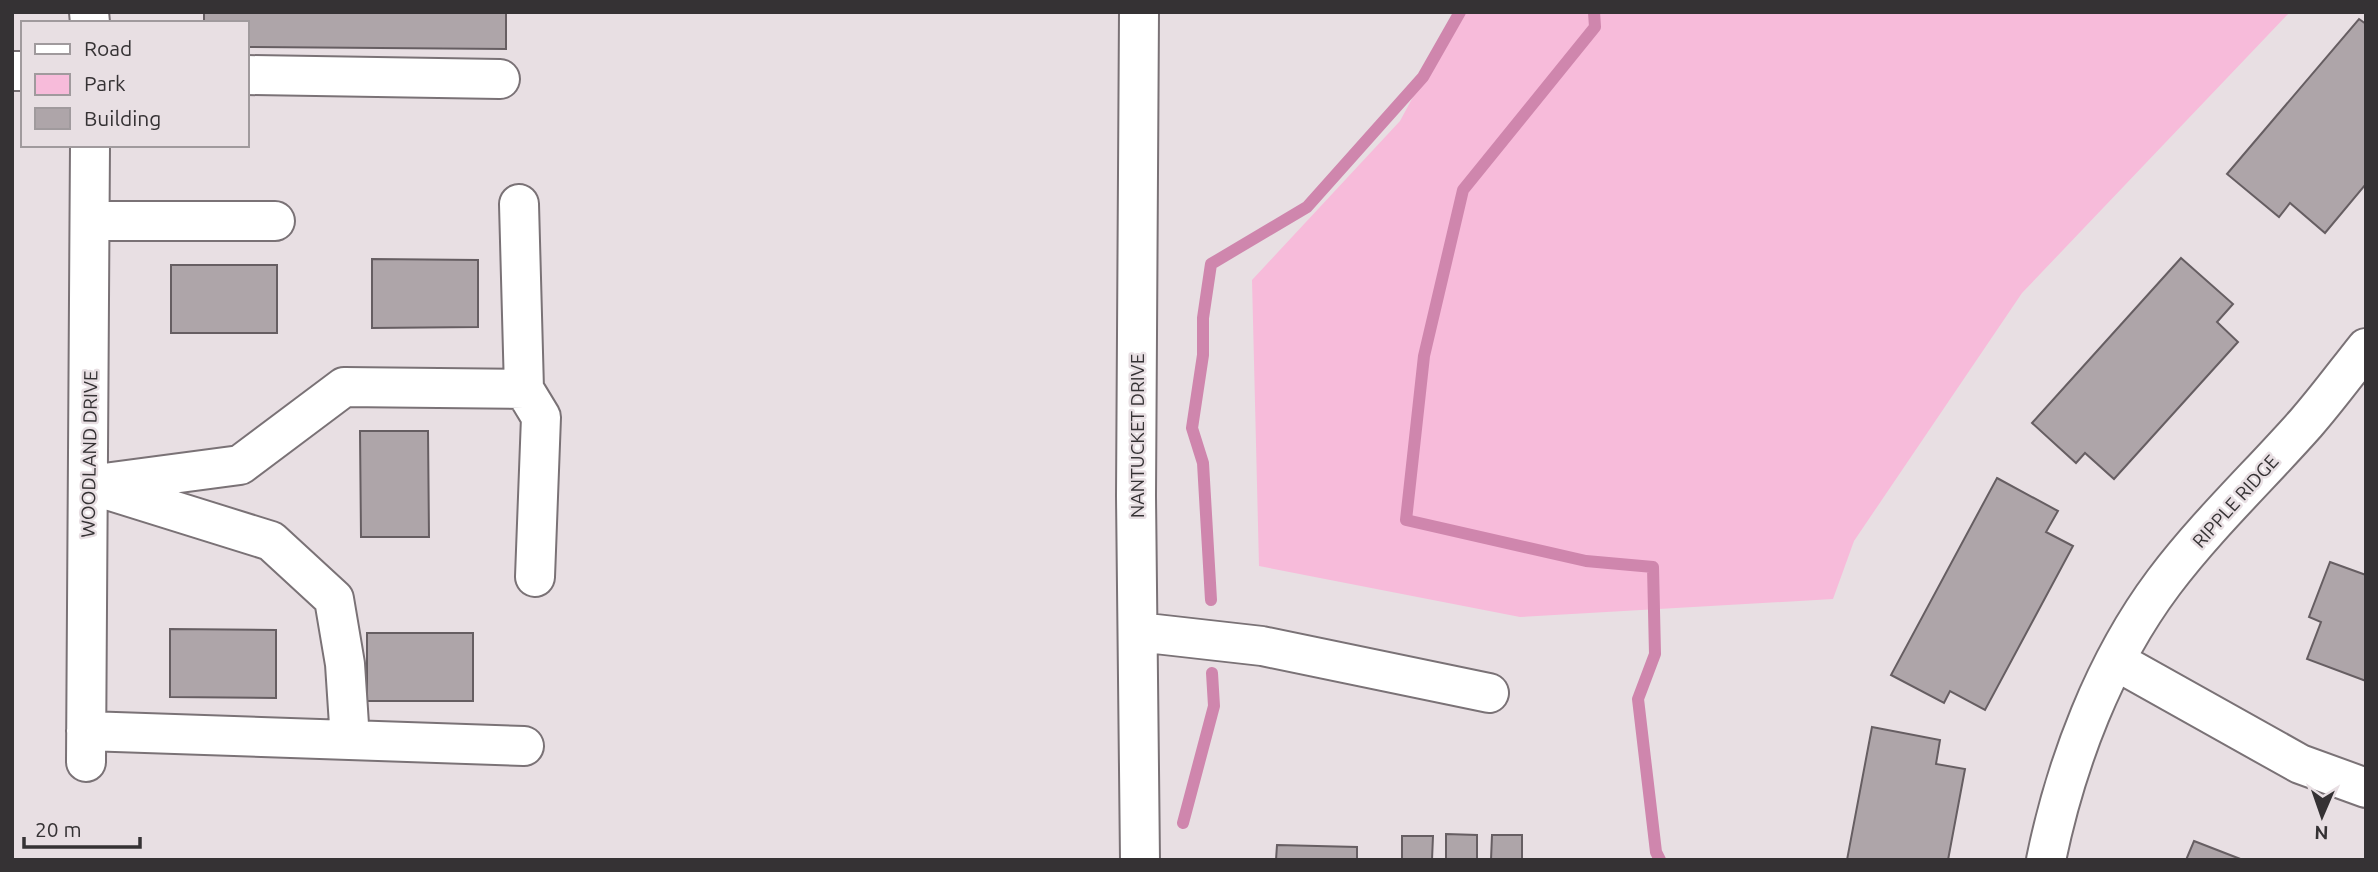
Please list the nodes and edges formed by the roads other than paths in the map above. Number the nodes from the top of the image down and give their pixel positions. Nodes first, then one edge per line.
1 (1139, 12) edge
2 (248, 75) edge
3 (500, 79) dead end
4 (90, 147) edge
5 (519, 204) dead end
6 (90, 221) junction
7 (275, 221) dead end
8 (2366, 348) edge
9 (524, 388) junction
10 (89, 485) junction
11 (535, 577) dead end
12 (1138, 632) junction
13 (2116, 662) junction
14 (1489, 693) dead end
15 (350, 740) junction
16 (524, 746) dead end
17 (2366, 789) edge
18 (1140, 860) edge
19 (2046, 860) edge

1 - 12 street, NANTUCKET DRIVE
2 - 3 street
4 - 6 street, WOODLAND DRIVE
5 - 9 street
6 - 7 street
6 - 10 street, WOODLAND DRIVE
8 - 13 street, RIPPLE RIDGE
9 - 10 street
9 - 11 street
10 - 15 street
10 - 15 street, WOODLAND DRIVE
12 - 14 street
12 - 18 street, NANTUCKET DRIVE
13 - 17 street
13 - 19 street, RIPPLE RIDGE
15 - 16 street

